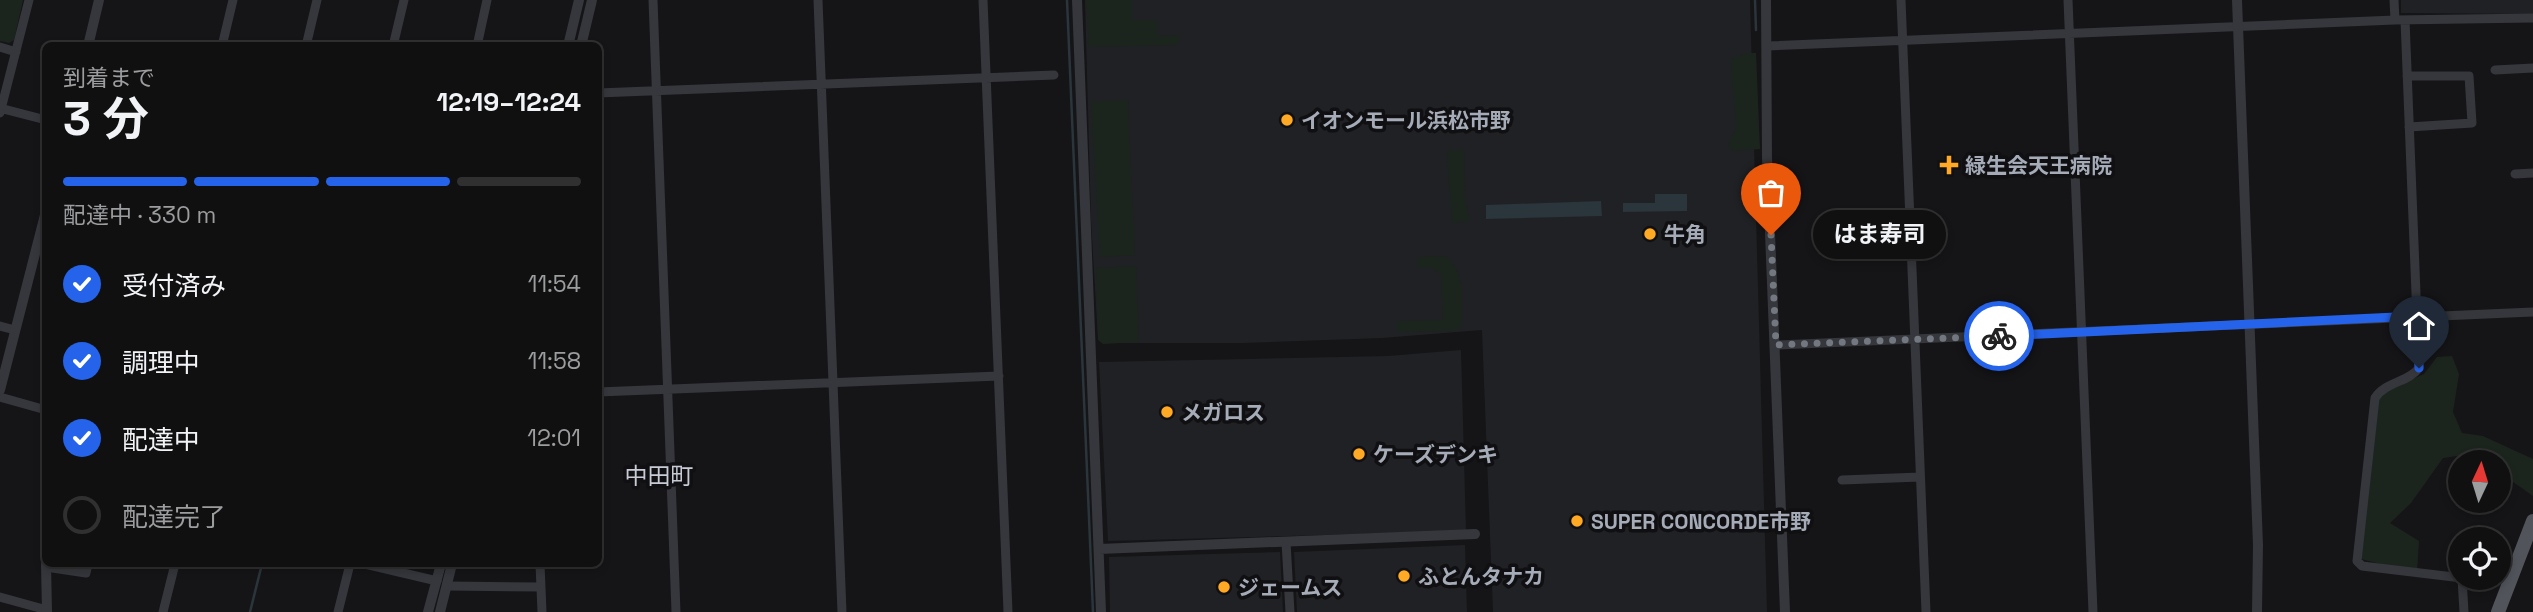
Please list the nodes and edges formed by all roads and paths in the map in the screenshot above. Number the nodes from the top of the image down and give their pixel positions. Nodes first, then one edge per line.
1 (29, 0) edge
2 (99, 0) edge
3 (233, 0) edge
4 (317, 0) edge
5 (404, 0) edge
6 (487, 0) edge
7 (579, 0) edge
8 (592, 0) edge
9 (653, 0) edge
10 (818, 0) edge
11 (984, 0) edge
12 (1077, 0) edge
13 (1766, 0) edge
14 (1901, 0) edge
15 (2068, 0) edge
16 (2237, 0) edge
17 (2394, 0) edge
18 (2533, 18) edge
19 (2400, 20) junction
20 (2239, 28) junction
21 (2070, 35) junction
22 (1903, 41) junction
23 (89, 42) edge
24 (223, 42) edge
25 (307, 42) edge
26 (394, 42) edge
27 (478, 42) edge
28 (569, 42) edge
29 (582, 42) edge
30 (1767, 46) junction
31 (0, 47) edge
32 (16, 52) junction
33 (2533, 68) edge
34 (2495, 70) dead end
35 (1054, 75) dead end
36 (2407, 76) junction
37 (987, 79) junction
38 (821, 83) junction
39 (657, 91) junction
40 (602, 93) edge
41 (0, 110) edge
42 (42, 119) edge
43 (2409, 127) junction
44 (2533, 173) edge
45 (2515, 174) dead end
46 (42, 227) edge
47 (2533, 312) edge
48 (2417, 316) junction
49 (2250, 325) junction
50 (0, 326) edge
51 (15, 330) junction
52 (2082, 332) junction
53 (1916, 339) junction
54 (1776, 345) junction
55 (999, 376) junction
56 (834, 383) junction
57 (668, 389) junction
58 (0, 390) edge
59 (602, 392) edge
60 (0, 397) edge
61 (42, 409) edge
62 (1920, 477) junction
63 (1842, 480) dead end
64 (2533, 521) edge
65 (1475, 534) dead end
66 (1286, 542) junction
67 (1099, 549) junction
68 (46, 567) edge
69 (56, 567) edge
70 (87, 567) edge
71 (174, 567) edge
72 (349, 567) edge
73 (377, 567) edge
74 (441, 567) edge
75 (450, 567) edge
76 (540, 567) edge
77 (442, 584) junction
78 (541, 587) junction
79 (0, 597) edge
80 (17, 607) edge
81 (47, 611) edge
82 (163, 612) edge
83 (338, 612) edge
84 (428, 612) edge
85 (440, 612) edge
86 (542, 612) edge
87 (676, 612) edge
88 (842, 612) edge
89 (1008, 612) edge
90 (1101, 612) edge
91 (1290, 612) edge
92 (1785, 612) edge
93 (1926, 612) edge
94 (2093, 612) edge
95 (2257, 612) edge
96 (2464, 612) edge
97 (2498, 612) edge

1 - 32 street
2 - 23 street
3 - 24 street
4 - 25 street
5 - 26 street
6 - 27 street
7 - 28 street
8 - 29 street
9 - 39 street
10 - 38 street
11 - 37 street
12 - 67 street
13 - 30 street
14 - 22 street
15 - 21 street
16 - 20 street
17 - 19 street
18 - 19 street
19 - 20 street
19 - 36 street
20 - 21 street
20 - 49 street
21 - 22 street
21 - 52 street
22 - 30 street
22 - 53 street
30 - 54 street
31 - 32 street
32 - 41 street
33 - 34 street
35 - 37 street
36 - 43 street
36 - 43 street
37 - 38 street
37 - 55 street
38 - 39 street
38 - 56 street
39 - 40 street
39 - 57 street
41 - 42 street
43 - 48 street
44 - 45 street
46 - 51 street
47 - 48 street
48 - 49 street
48 - 96 street
49 - 52 street
49 - 95 street
50 - 51 street
51 - 58 street
52 - 53 street
52 - 94 street
53 - 54 street
53 - 62 street
54 - 92 street
55 - 56 street
55 - 89 street
56 - 57 street
56 - 88 street
57 - 59 street
57 - 87 street
60 - 61 street
62 - 63 street
62 - 93 street
64 - 97 main road
65 - 66 street
66 - 67 street
66 - 91 street
67 - 90 street
68 - 81 street
69 - 70 street
71 - 82 street
72 - 83 street
73 - 77 street
74 - 77 street
75 - 77 street
76 - 78 street
77 - 78 street
77 - 84 street
77 - 85 street
78 - 86 street
79 - 80 street
80 - 81 street

